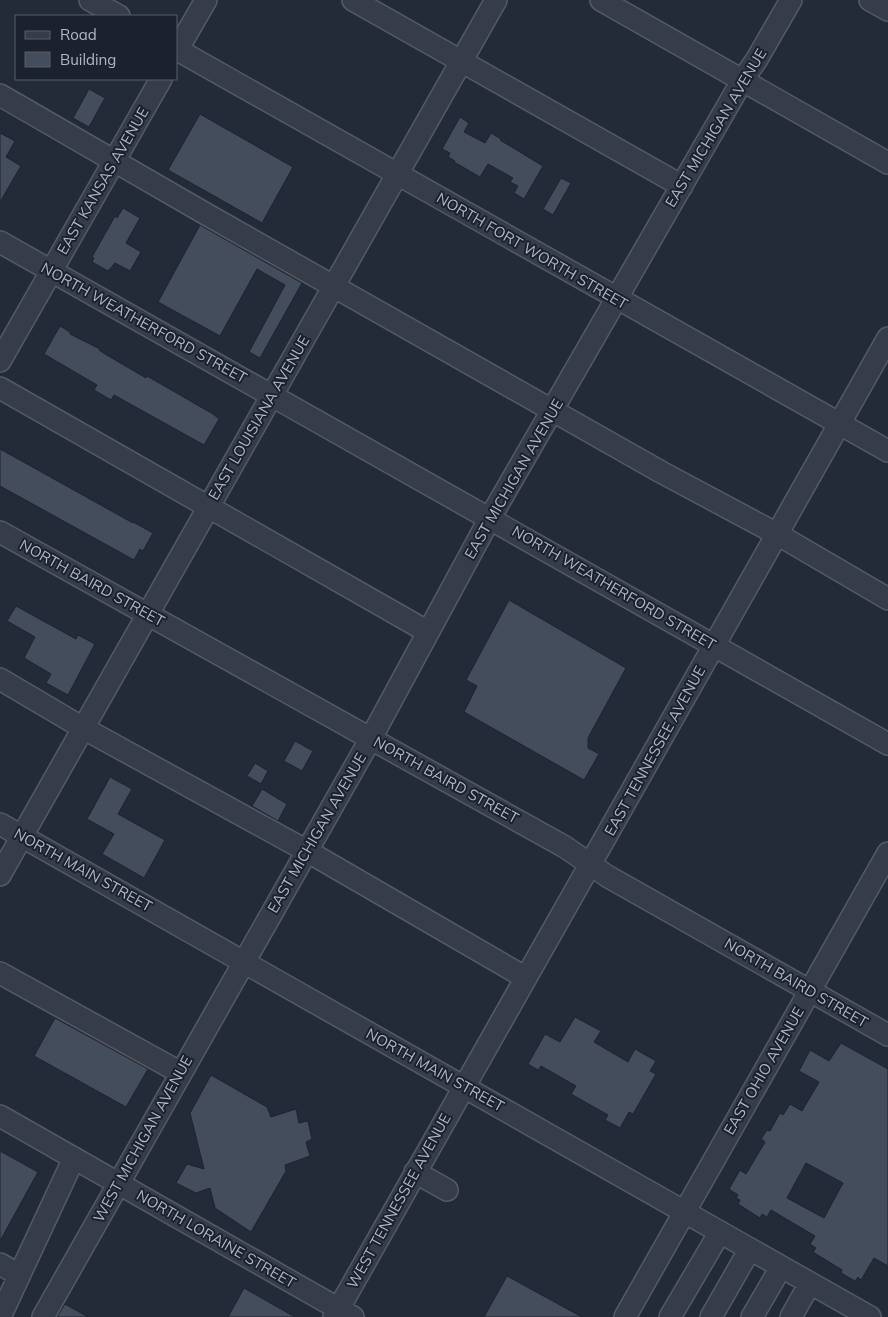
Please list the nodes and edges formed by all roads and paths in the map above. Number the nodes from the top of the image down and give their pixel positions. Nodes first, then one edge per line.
1 (90, 0) edge
2 (206, 0) edge
3 (353, 0) edge
4 (496, 0) edge
5 (601, 0) edge
6 (791, 0) edge
7 (870, 0) edge
8 (888, 10) edge
9 (117, 15) edge
10 (178, 48) edge
11 (178, 51) edge
12 (461, 62) junction
13 (160, 80) edge
14 (742, 81) junction
15 (0, 95) edge
16 (114, 160) junction
17 (888, 162) edge
18 (397, 174) junction
19 (682, 186) junction
20 (0, 242) edge
21 (51, 271) junction
22 (334, 286) junction
23 (616, 299) junction
24 (888, 338) edge
25 (0, 361) edge
26 (0, 388) edge
27 (273, 395) junction
28 (553, 410) junction
29 (839, 423) junction
30 (888, 451) edge
31 (209, 506) junction
32 (490, 518) junction
33 (0, 532) edge
34 (777, 534) junction
35 (888, 599) edge
36 (148, 615) junction
37 (428, 632) junction
38 (714, 645) junction
39 (0, 679) edge
40 (83, 728) junction
41 (371, 738) junction
42 (888, 744) edge
43 (0, 824) edge
44 (22, 836) junction
45 (307, 852) junction
46 (888, 853) edge
47 (591, 864) junction
48 (0, 875) edge
49 (244, 962) junction
50 (0, 972) edge
51 (526, 978) junction
52 (810, 990) junction
53 (888, 1035) edge
54 (181, 1073) junction
55 (464, 1085) junction
56 (0, 1116) edge
57 (74, 1158) junction
58 (415, 1172) junction
59 (118, 1184) junction
60 (447, 1190) dead end
61 (684, 1212) junction
62 (720, 1232) junction
63 (750, 1249) junction
64 (0, 1264) edge
65 (781, 1266) junction
66 (19, 1275) junction
67 (810, 1283) junction
68 (342, 1314) edge
69 (795, 1316) edge
70 (0, 1317) edge
71 (43, 1317) edge
72 (624, 1317) edge
73 (670, 1317) edge
74 (711, 1317) edge
75 (752, 1317) edge
76 (870, 1317) edge

1 - 9 street
2 - 10 street
3 - 12 street
4 - 12 street, EAST LOUISIANA AVENUE
5 - 14 street
6 - 14 street, EAST MICHIGAN AVENUE
7 - 8 street
11 - 18 street, NORTH FORT WORTH STREET
12 - 18 street, EAST LOUISIANA AVENUE
12 - 19 street
13 - 16 street, EAST KANSAS AVENUE
14 - 17 street
14 - 19 street, EAST MICHIGAN AVENUE
15 - 16 street
16 - 21 street, EAST KANSAS AVENUE
16 - 22 street
18 - 22 street, EAST LOUISIANA AVENUE
18 - 23 street, NORTH FORT WORTH STREET
19 - 23 street, EAST MICHIGAN AVENUE
20 - 21 street, NORTH WEATHERFORD STREET
21 - 25 street, EAST KANSAS AVENUE
21 - 27 street, NORTH WEATHERFORD STREET
22 - 27 street, EAST LOUISIANA AVENUE
22 - 28 street
23 - 28 street, EAST MICHIGAN AVENUE
23 - 29 street, NORTH FORT WORTH STREET
24 - 29 street, EAST TENNESSEE AVENUE
26 - 31 street
27 - 31 street, EAST LOUISIANA AVENUE
27 - 32 street, NORTH WEATHERFORD STREET
28 - 32 street, EAST MICHIGAN AVENUE
28 - 34 street
29 - 30 street, NORTH FORT WORTH STREET
29 - 34 street, EAST TENNESSEE AVENUE
31 - 36 street, EAST LOUISIANA AVENUE
31 - 37 street
32 - 37 street, EAST MICHIGAN AVENUE
32 - 38 street, NORTH WEATHERFORD STREET
33 - 36 street, NORTH BAIRD STREET
34 - 35 street
34 - 38 street, EAST TENNESSEE AVENUE
36 - 40 street, EAST LOUISIANA AVENUE
36 - 41 street, NORTH BAIRD STREET
37 - 41 street, EAST MICHIGAN AVENUE
38 - 42 street, NORTH WEATHERFORD STREET
38 - 47 street, EAST TENNESSEE AVENUE
39 - 40 street
40 - 44 street, EAST LOUISIANA AVENUE
40 - 45 street
41 - 45 street, EAST MICHIGAN AVENUE
41 - 47 street, NORTH BAIRD STREET
43 - 44 street, NORTH MAIN STREET
44 - 48 street, EAST LOUISIANA AVENUE
44 - 49 street, NORTH MAIN STREET
45 - 49 street, EAST MICHIGAN AVENUE
45 - 51 street
46 - 52 street, EAST OHIO AVENUE
47 - 51 street, EAST TENNESSEE AVENUE
47 - 52 street, NORTH BAIRD STREET
49 - 54 street, WEST MICHIGAN AVENUE
49 - 55 street, NORTH MAIN STREET
50 - 54 street
51 - 55 street, EAST TENNESSEE AVENUE
52 - 53 street, NORTH BAIRD STREET
52 - 61 street, EAST OHIO AVENUE
54 - 59 street, WEST MICHIGAN AVENUE
55 - 58 street, WEST TENNESSEE AVENUE
55 - 61 street, NORTH MAIN STREET
56 - 57 street, NORTH LORAINE STREET
57 - 59 street, NORTH LORAINE STREET
57 - 66 street
58 - 60 street
58 - 68 street, WEST TENNESSEE AVENUE
59 - 68 street, NORTH LORAINE STREET
59 - 71 street, WEST MICHIGAN AVENUE
61 - 62 street, NORTH MAIN STREET
61 - 72 street, EAST OHIO AVENUE
62 - 63 street, NORTH MAIN STREET
62 - 73 street
63 - 65 street, NORTH MAIN STREET
63 - 74 street
64 - 66 street
65 - 67 street, NORTH MAIN STREET
65 - 75 street
66 - 70 street
67 - 69 street
67 - 76 street, NORTH MAIN STREET

